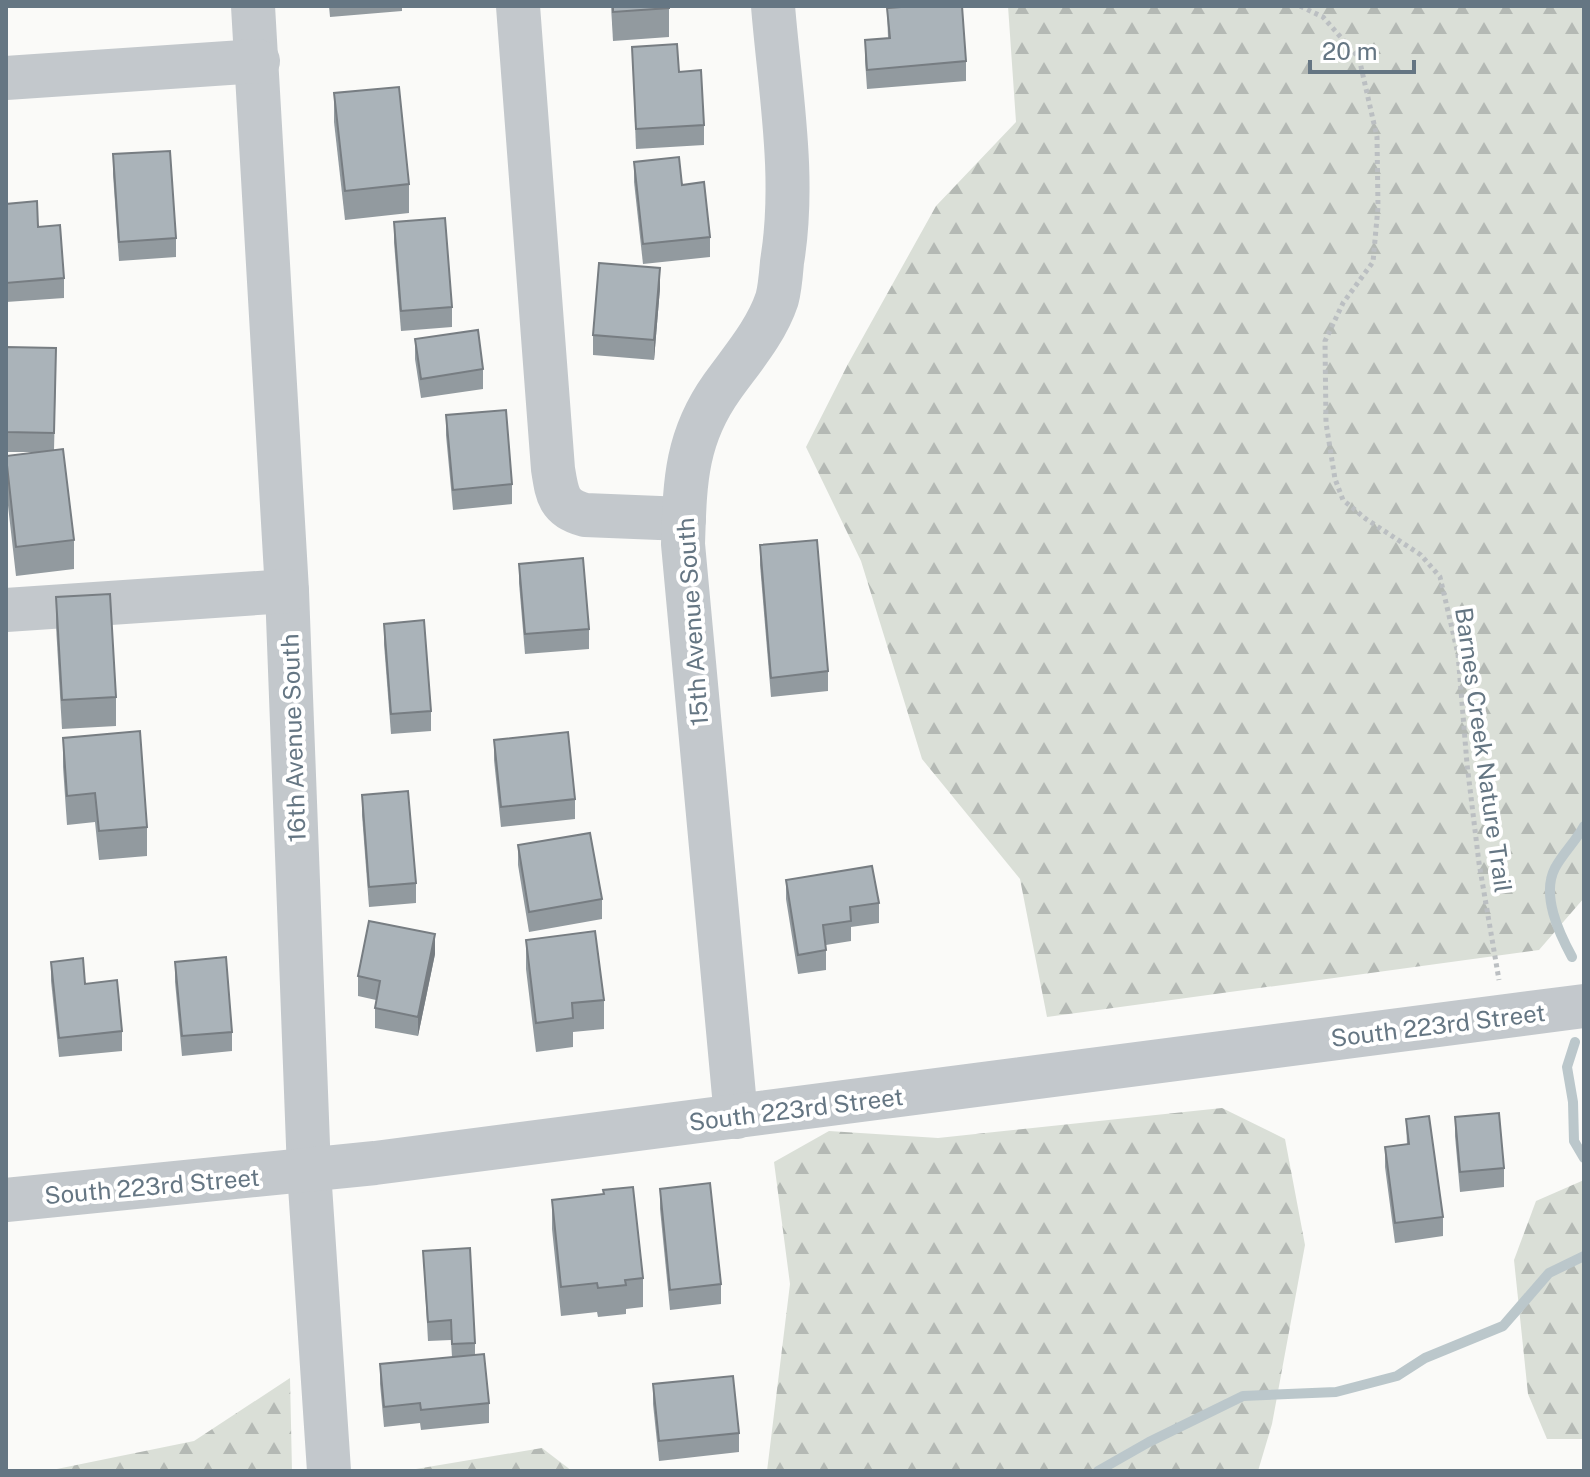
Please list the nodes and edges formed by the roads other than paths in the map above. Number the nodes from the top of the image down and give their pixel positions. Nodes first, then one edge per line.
1 (253, 6) edge
2 (518, 6) edge
3 (773, 6) edge
4 (258, 61) junction
5 (6, 78) edge
6 (684, 519) junction
7 (287, 591) junction
8 (6, 610) edge
9 (1584, 1006) edge
10 (736, 1117) junction
11 (309, 1171) junction
12 (6, 1200) edge
13 (329, 1471) edge

1 - 4 street, 16th Avenue South
2 - 6 street
3 - 6 street, 15th Avenue South
4 - 5 street
4 - 7 street, 16th Avenue South
6 - 10 street, 15th Avenue South
7 - 8 street
7 - 11 street, 16th Avenue South
9 - 10 street, South 223rd Street
10 - 11 street, South 223rd Street
11 - 12 street, South 223rd Street
11 - 13 street, 16th Avenue South

